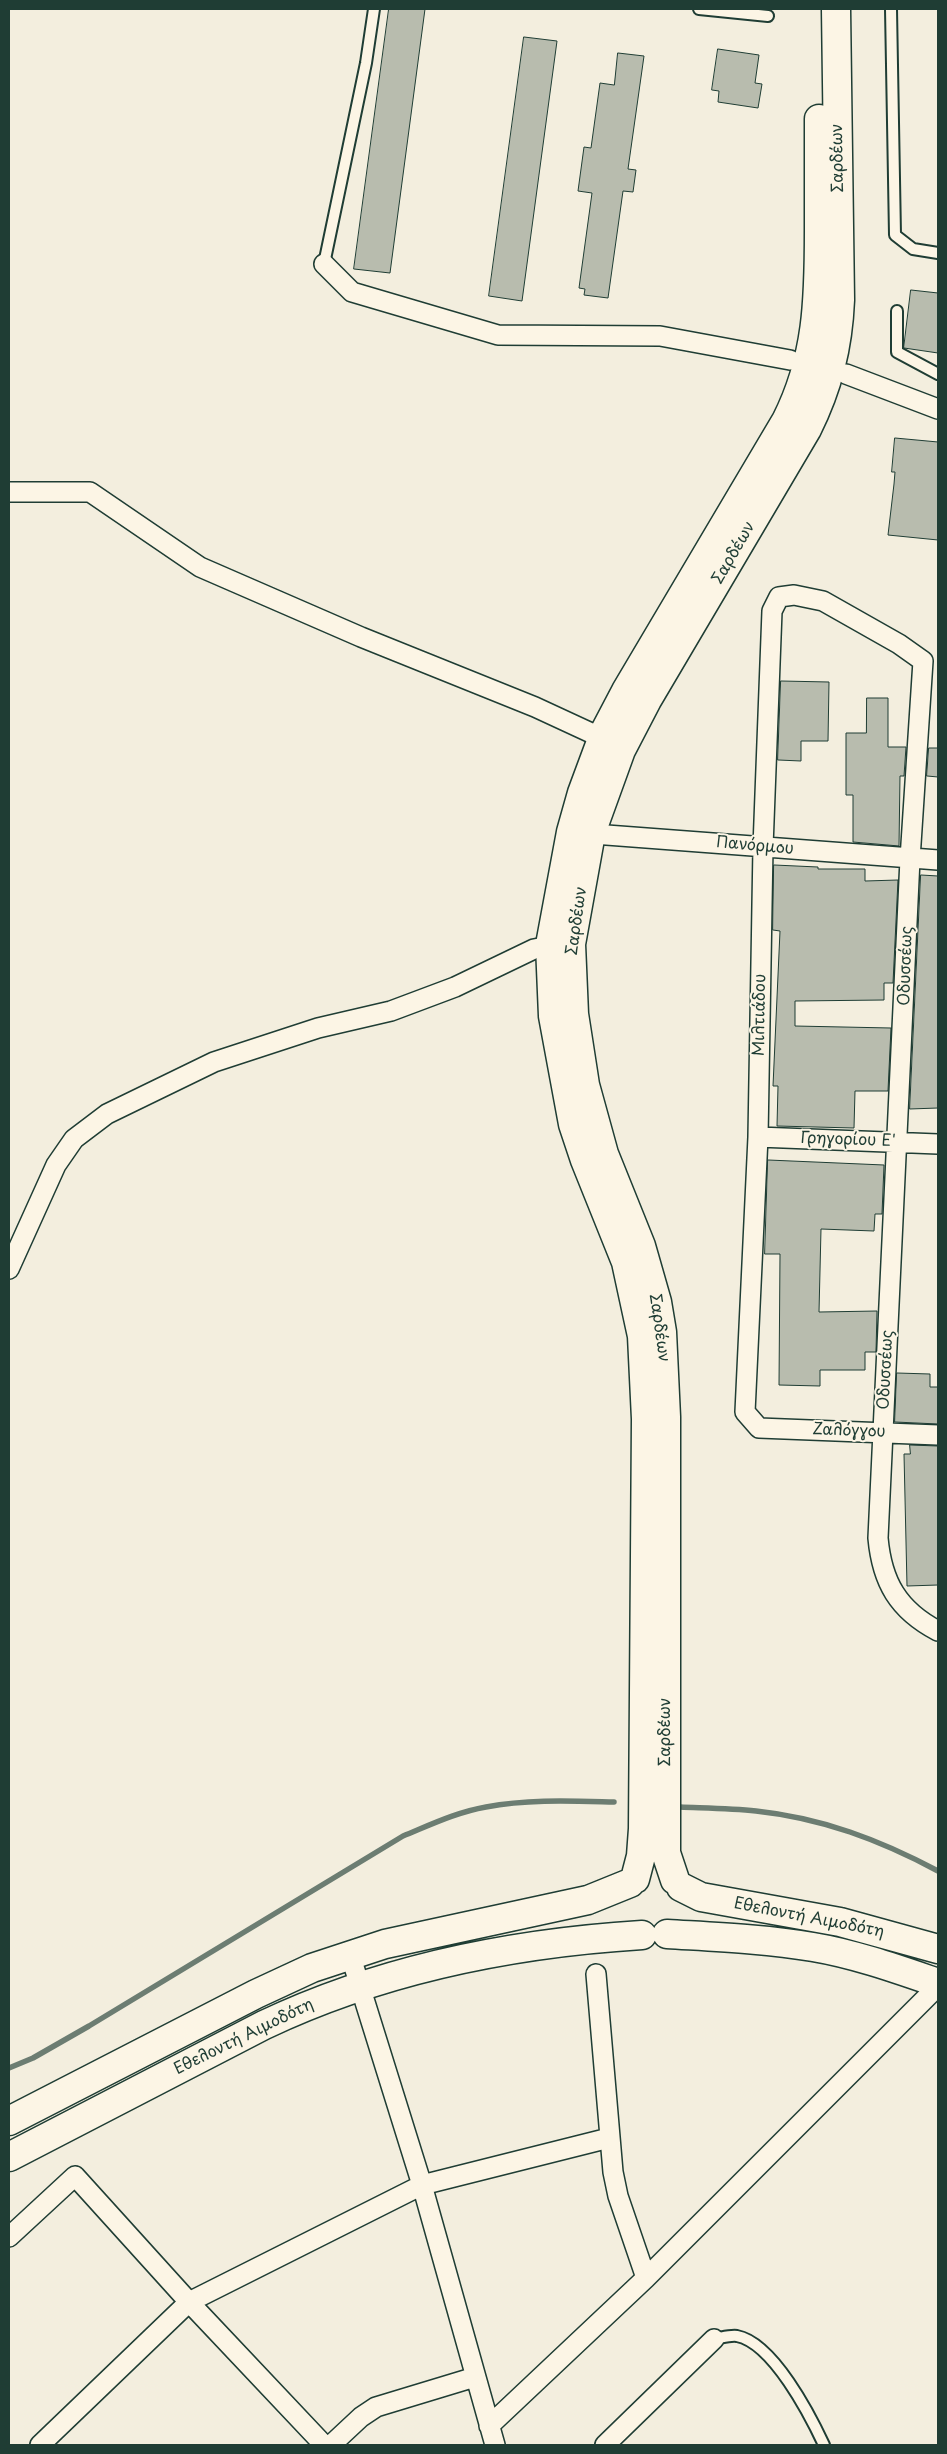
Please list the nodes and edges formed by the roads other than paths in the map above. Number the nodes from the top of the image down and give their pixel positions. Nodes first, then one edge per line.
1 (374, 9) edge
2 (699, 9) edge
3 (819, 9) edge
4 (836, 9) edge
5 (891, 9) edge
6 (768, 16) dead end
7 (938, 253) edge
8 (324, 264) joint
9 (897, 311) dead end
10 (790, 360) dead end
11 (846, 374) dead end
12 (938, 374) edge
13 (938, 409) edge
14 (9, 492) edge
15 (779, 597) joint
16 (930, 661) edge
17 (602, 738) junction
18 (581, 833) junction
19 (762, 847) junction
20 (910, 859) junction
21 (938, 860) edge
22 (561, 944) junction
23 (758, 1137) junction
24 (899, 1141) junction
25 (938, 1144) edge
26 (9, 1270) edge
27 (759, 1428) joint
28 (882, 1432) junction
29 (938, 1435) edge
30 (938, 1631) edge
31 (633, 1881) junction
32 (678, 1884) junction
33 (654, 1934) junction
34 (938, 1949) edge
35 (350, 1954) junction
36 (596, 1974) dead end
37 (938, 1985) edge
38 (359, 1986) junction
39 (9, 2121) edge
40 (610, 2138) junction
41 (9, 2157) edge
42 (422, 2184) junction
43 (9, 2237) edge
44 (646, 2278) junction
45 (189, 2302) junction
46 (714, 2339) joint
47 (475, 2376) junction
48 (489, 2426) junction
49 (40, 2445) edge
50 (324, 2445) edge
51 (330, 2445) edge
52 (495, 2445) edge
53 (605, 2445) edge
54 (824, 2445) edge

1 - 8 lane
2 - 6 lane
3 - 17 main road, Σαρδέων
4 - 18 main road, Σαρδέων
5 - 7 lane
8 - 10 street
9 - 12 lane
11 - 13 street
14 - 17 street
15 - 16 street, Οδυσσέως
15 - 19 street, Μιλτιάδου
16 - 20 street, Οδυσσέως
17 - 18 main road, Σαρδέων
18 - 19 street, Πανόρμου
18 - 22 main road, Σαρδέων
19 - 20 street, Πανόρμου
19 - 23 street, Μιλτιάδου
20 - 21 street, Πανόρμου
20 - 24 street, Οδυσσέως
22 - 26 street
22 - 31 main road, Σαρδέων
22 - 32 main road, Σαρδέων
23 - 24 street, Γρηγορίου Ε'
23 - 27 street, Μιλτιάδου
24 - 25 street, Γρηγορίου Ε'
24 - 28 street, Οδυσσέως
27 - 28 street, Ζαλόγγου
28 - 29 street, Ζαλόγγου
28 - 30 street, Οδυσσέως
31 - 32 main road
31 - 33 main road
31 - 35 main road
32 - 33 main road
32 - 34 main road, Εθελοντή Αιμοδότη
33 - 37 main road, Εθελοντή Αιμοδότη
33 - 38 main road, Εθελοντή Αιμοδότη
35 - 38 street
35 - 39 main road
36 - 40 street
37 - 44 street
38 - 41 main road, Εθελοντή Αιμοδότη
38 - 42 street
40 - 42 street
40 - 44 street
42 - 45 street
42 - 47 street
43 - 45 street
44 - 48 street
45 - 49 street
45 - 50 street
46 - 53 street
46 - 54 lane
47 - 48 street
47 - 51 street
48 - 52 street

